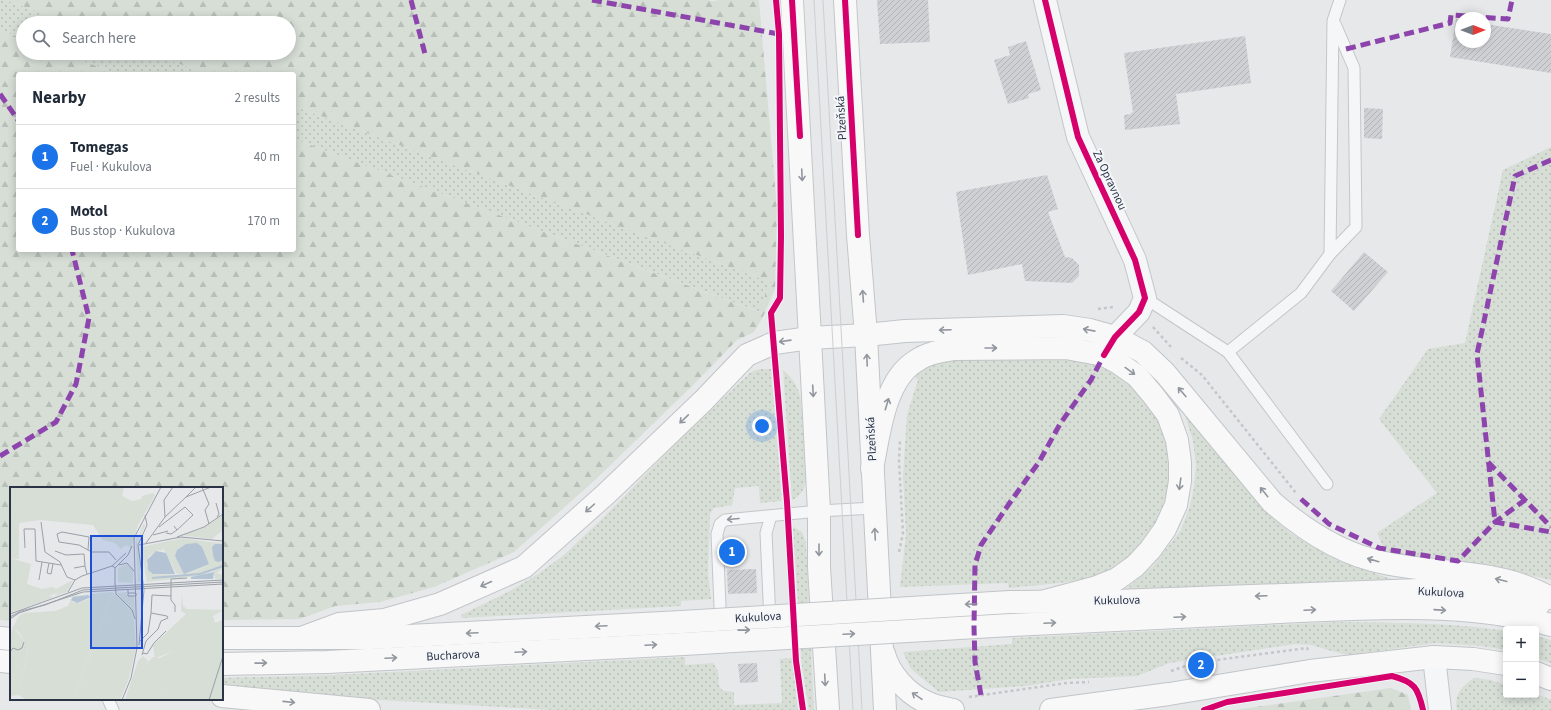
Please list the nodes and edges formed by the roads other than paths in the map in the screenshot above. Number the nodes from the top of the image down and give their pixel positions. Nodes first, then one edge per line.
1 (792, 0) edge
2 (845, 0) edge
3 (1045, 0) edge
4 (1340, 0) edge
5 (1333, 21) junction
6 (1330, 254) junction
7 (1145, 298) junction
8 (866, 335) junction
9 (810, 338) junction
10 (1110, 346) junction
11 (1228, 352) junction
12 (872, 469) junction
13 (1327, 484) dead end
14 (874, 508) junction
15 (819, 511) junction
16 (771, 516) junction
17 (1551, 598) edge
18 (1045, 601) junction
19 (1551, 606) edge
20 (682, 622) joint
21 (1551, 625) edge
22 (304, 637) junction
23 (0, 638) edge
24 (223, 638) edge
25 (10, 639) edge
26 (880, 640) junction
27 (684, 644) joint
28 (1434, 657) junction
29 (0, 661) edge
30 (10, 662) edge
31 (223, 664) edge
32 (1503, 664) edge
33 (1539, 674) edge
34 (1551, 679) edge
35 (223, 696) edge
36 (108, 700) edge
37 (960, 703) edge
38 (113, 710) edge
39 (369, 710) edge
40 (828, 710) edge
41 (885, 710) edge
42 (1051, 710) edge
43 (1440, 710) edge

1 -> 9 main road
8 -> 2 main road, Plzeňská
3 - 7 street, Za Opravnou
4 - 5 lane
5 - 6 lane
5 - 6 lane
6 - 11 lane
7 - 10 street
7 - 11 lane
8 - 9 main road
10 -> 8 main road
12 -> 8 main road, Plzeňská
9 -> 15 main road
9 -> 22 main road
12 -> 10 main road
17 -> 10 main road
10 -> 18 main road
11 - 13 lane
12 - 14 main road, Plzeňská
14 - 15 lane
26 -> 14 main road, Plzeňská
15 - 16 lane
15 -> 40 main road
16 -> 16 lane
19 -> 18 main road, Kukulova
18 -> 20 main road, Kukulova, bridge
20 -> 22 main road, Bucharova
27 -> 21 main road, Kukulova, bridge
22 - 24 main road, Bucharova
23 - 25 main road
37 -> 26 main road
26 - 41 main road, Plzeňská
31 -> 27 main road, Bucharova
28 - 32 main road
28 - 42 main road
28 - 43 street
29 - 30 main road
33 - 34 main road
35 -> 39 main road
36 - 38 lane

